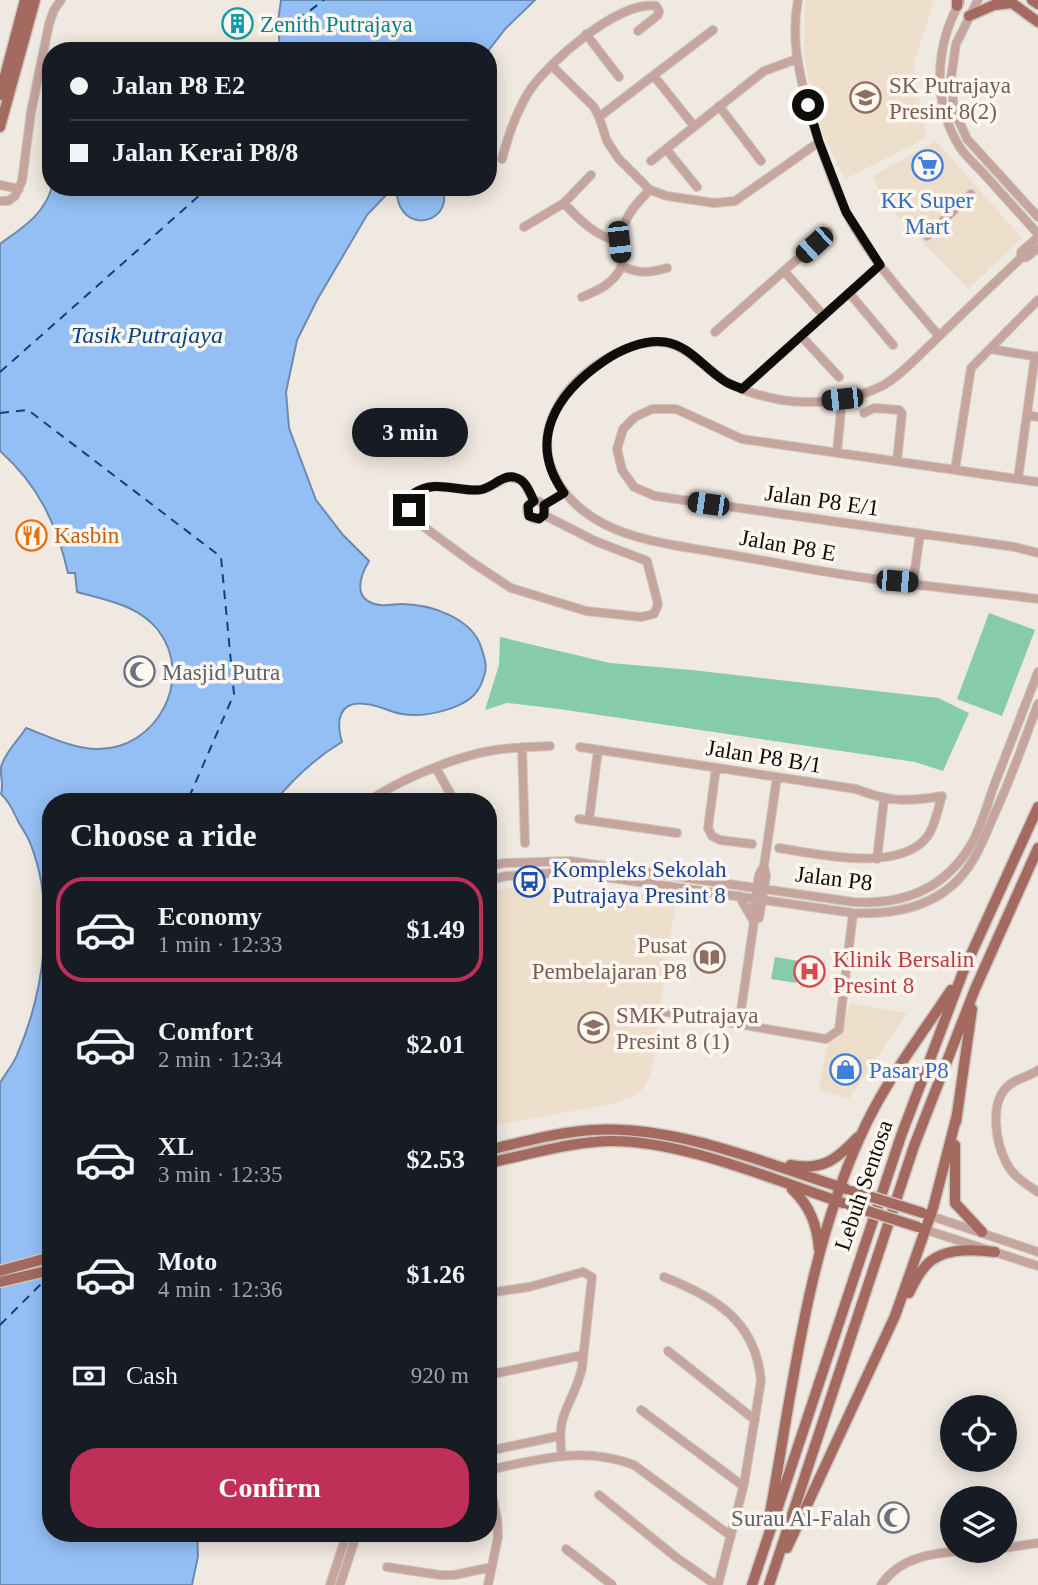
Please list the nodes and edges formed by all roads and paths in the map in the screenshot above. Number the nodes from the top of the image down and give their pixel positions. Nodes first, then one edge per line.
1 (25, 0) edge
2 (35, 0) edge
3 (61, 0) edge
4 (798, 0) edge
5 (978, 0) edge
6 (1032, 0) edge
7 (1009, 1) edge
8 (958, 2) edge
9 (1038, 4) edge
10 (968, 16) junction
11 (1038, 22) edge
12 (713, 30) dead end
13 (638, 31) dead end
14 (586, 34) junction
15 (46, 42) edge
16 (797, 59) junction
17 (42, 62) edge
18 (552, 66) junction
19 (654, 76) junction
20 (619, 77) dead end
21 (5, 89) edge
22 (719, 107) junction
23 (599, 117) junction
24 (694, 126) junction
25 (0, 127) edge
26 (819, 142) junction
27 (666, 149) junction
28 (502, 159) dead end
29 (651, 161) dead end
30 (761, 161) dead end
31 (591, 175) dead end
32 (0, 185) edge
33 (697, 187) dead end
34 (19, 189) junction
35 (650, 190) junction
36 (971, 194) dead end
37 (0, 201) edge
38 (564, 203) junction
39 (1038, 217) edge
40 (524, 227) dead end
41 (828, 232) dead end
42 (927, 236) dead end
43 (1038, 236) edge
44 (619, 242) junction
45 (1038, 247) edge
46 (1021, 257) junction
47 (880, 265) junction
48 (622, 266) junction
49 (667, 268) dead end
50 (784, 271) junction
51 (850, 294) junction
52 (582, 297) dead end
53 (1038, 300) edge
54 (824, 316) junction
55 (715, 332) dead end
56 (939, 336) junction
57 (802, 337) junction
58 (893, 345) dead end
59 (991, 349) junction
60 (1037, 357) edge
61 (839, 377) dead end
62 (742, 389) junction
63 (842, 399) junction
64 (864, 413) dead end
65 (1027, 415) junction
66 (1038, 417) edge
67 (837, 453) junction
68 (897, 461) junction
69 (955, 470) junction
70 (1018, 479) junction
71 (1038, 482) edge
72 (564, 493) junction
73 (534, 501) junction
74 (544, 505) junction
75 (544, 515) junction
76 (920, 534) junction
77 (1038, 553) edge
78 (913, 583) junction
79 (1037, 600) edge
80 (1038, 672) edge
81 (1038, 704) edge
82 (550, 746) dead end
83 (522, 747) junction
84 (580, 747) dead end
85 (598, 750) junction
86 (436, 768) junction
87 (716, 768) junction
88 (777, 777) junction
89 (384, 793) edge
90 (450, 793) edge
91 (884, 800) junction
92 (1038, 807) edge
93 (579, 819) dead end
94 (589, 820) junction
95 (677, 833) dead end
96 (525, 843) dead end
97 (752, 844) dead end
98 (779, 848) dead end
99 (1038, 848) edge
100 (877, 859) junction
101 (497, 864) edge
102 (497, 878) edge
103 (760, 887) junction
104 (739, 896) junction
105 (758, 899) junction
106 (779, 902) junction
107 (853, 913) junction
108 (755, 919) junction
109 (963, 972) junction
110 (975, 989) junction
111 (654, 1010) dead end
112 (739, 1024) junction
113 (1038, 1070) edge
114 (957, 1115) junction
115 (861, 1135) junction
116 (497, 1148) edge
117 (753, 1158) junction
118 (497, 1161) edge
119 (788, 1185) junction
120 (847, 1189) junction
121 (1038, 1192) edge
122 (836, 1201) junction
123 (927, 1214) junction
124 (922, 1229) junction
125 (982, 1233) junction
126 (995, 1252) junction
127 (1038, 1252) edge
128 (820, 1255) junction
129 (42, 1259) edge
130 (1038, 1266) edge
131 (0, 1271) edge
132 (42, 1272) edge
133 (664, 1277) dead end
134 (0, 1282) edge
135 (497, 1292) edge
136 (895, 1316) junction
137 (668, 1351) dead end
138 (583, 1355) junction
139 (497, 1373) edge
140 (641, 1410) dead end
141 (755, 1420) junction
142 (559, 1436) junction
143 (497, 1449) edge
144 (562, 1455) junction
145 (497, 1468) edge
146 (743, 1486) junction
147 (599, 1495) dead end
148 (731, 1536) junction
149 (344, 1542) edge
150 (354, 1542) edge
151 (497, 1542) edge
152 (1038, 1543) edge
153 (1017, 1546) edge
154 (566, 1549) dead end
155 (764, 1550) junction
156 (940, 1552) edge
157 (387, 1567) dead end
158 (492, 1567) junction
159 (330, 1585) edge
160 (340, 1585) edge
161 (488, 1585) edge
162 (612, 1585) edge
163 (717, 1585) edge
164 (752, 1585) edge
165 (770, 1585) edge
166 (881, 1585) edge

1 - 21 main road
2 - 21 main road
3 - 15 street
4 - 16 street
5 - 10 street
6 - 9 main road
7 - 10 main road
7 - 11 main road
8 - 43 street
10 - 39 street
12 - 19 street
13 - 14 street
14 - 18 street
14 - 20 street
16 - 22 street
16 - 26 street
17 - 34 street
18 - 23 street
18 - 28 street
19 - 23 street
19 - 24 street
21 - 25 main road
22 - 24 street
22 - 30 street
23 - 35 street
24 - 27 street
26 - 35 street
26 - 47 street
27 - 29 street
27 - 33 street
31 - 38 street
32 - 34 street
34 - 37 street
35 - 44 street
36 - 42 street
38 - 40 street
38 - 44 street
41 - 50 street
43 - 46 street
44 - 48 street
45 - 46 street
46 - 56 street, Jalan P8 E
47 - 51 street
47 - 56 street
48 - 49 street
48 - 52 street
50 - 54 street
50 - 55 street
51 - 54 street
51 - 58 street
53 - 59 street
54 - 57 street
56 - 63 street, Jalan P8 E
57 - 61 street
57 - 62 street
59 - 60 street
59 - 69 street
60 - 65 street
62 - 63 street, Jalan P8 E
62 - 72 street, Jalan P8 E
63 - 67 street
64 - 68 street
65 - 66 street
65 - 70 street
67 - 68 street, Jalan P8 E/1
67 - 76 street, Jalan P8 E/1
68 - 69 street, Jalan P8 E/1
69 - 70 street, Jalan P8 E/1
70 - 71 street, Jalan P8 E/1
72 - 74 street
72 - 78 street, Jalan P8 E
73 - 74 street
73 - 75 street
73 - 75 street
74 - 75 street
76 - 77 street, Jalan P8 E/1
76 - 78 street
78 - 79 street, Jalan P8 E
80 - 103 street, Jalan P8
81 - 107 street, Jalan P8
82 - 83 street
83 - 86 street
83 - 96 street
84 - 85 street, Jalan P8 B/1
85 - 87 street, Jalan P8 B/1
85 - 94 street
86 - 89 street
86 - 90 street
87 - 88 street, Jalan P8 B/1
87 - 97 street
88 - 91 street, Jalan P8 B/1
88 - 103 street
91 - 100 street
91 - 100 street, Jalan P8 B/1
92 - 109 main road, Lebuh Sentosa
93 - 94 street
94 - 95 street
98 - 100 street
99 - 110 main road, Lebuh Sentosa
101 - 103 street, Jalan P8
102 - 104 street, Jalan P8
103 - 105 street
104 - 105 street, Jalan P8
104 - 108 street
105 - 106 street, Jalan P8
105 - 108 street
106 - 107 street, Jalan P8
106 - 108 street
107 - 112 street
108 - 112 street
109 - 115 main road
109 - 155 main road, Lebuh Sentosa
110 - 114 main road
110 - 165 main road, Lebuh Sentosa
111 - 112 street
113 - 121 street
114 - 123 main road
114 - 125 main road
115 - 117 main road
115 - 120 main road
116 - 117 main road
117 - 120 main road
118 - 119 main road
119 - 122 main road
119 - 128 main road
120 - 122 main road
120 - 123 main road, bridge
122 - 124 main road, bridge
122 - 128 main road
123 - 124 main road
123 - 125 street
124 - 126 street
124 - 136 main road
125 - 127 street
126 - 130 street
126 - 136 main road
128 - 155 main road
129 - 131 main road
132 - 134 main road
133 - 141 street
135 - 138 street
136 - 165 main road
137 - 141 street
138 - 139 street
138 - 142 street
140 - 146 street
141 - 146 street
142 - 143 street
142 - 144 street
144 - 145 street
144 - 148 street
146 - 148 street
147 - 163 street
148 - 163 street
149 - 159 street
150 - 160 street
151 - 158 street
152 - 153 street
154 - 162 street
155 - 164 main road, Lebuh Sentosa
156 - 166 street
157 - 158 street
158 - 161 street

